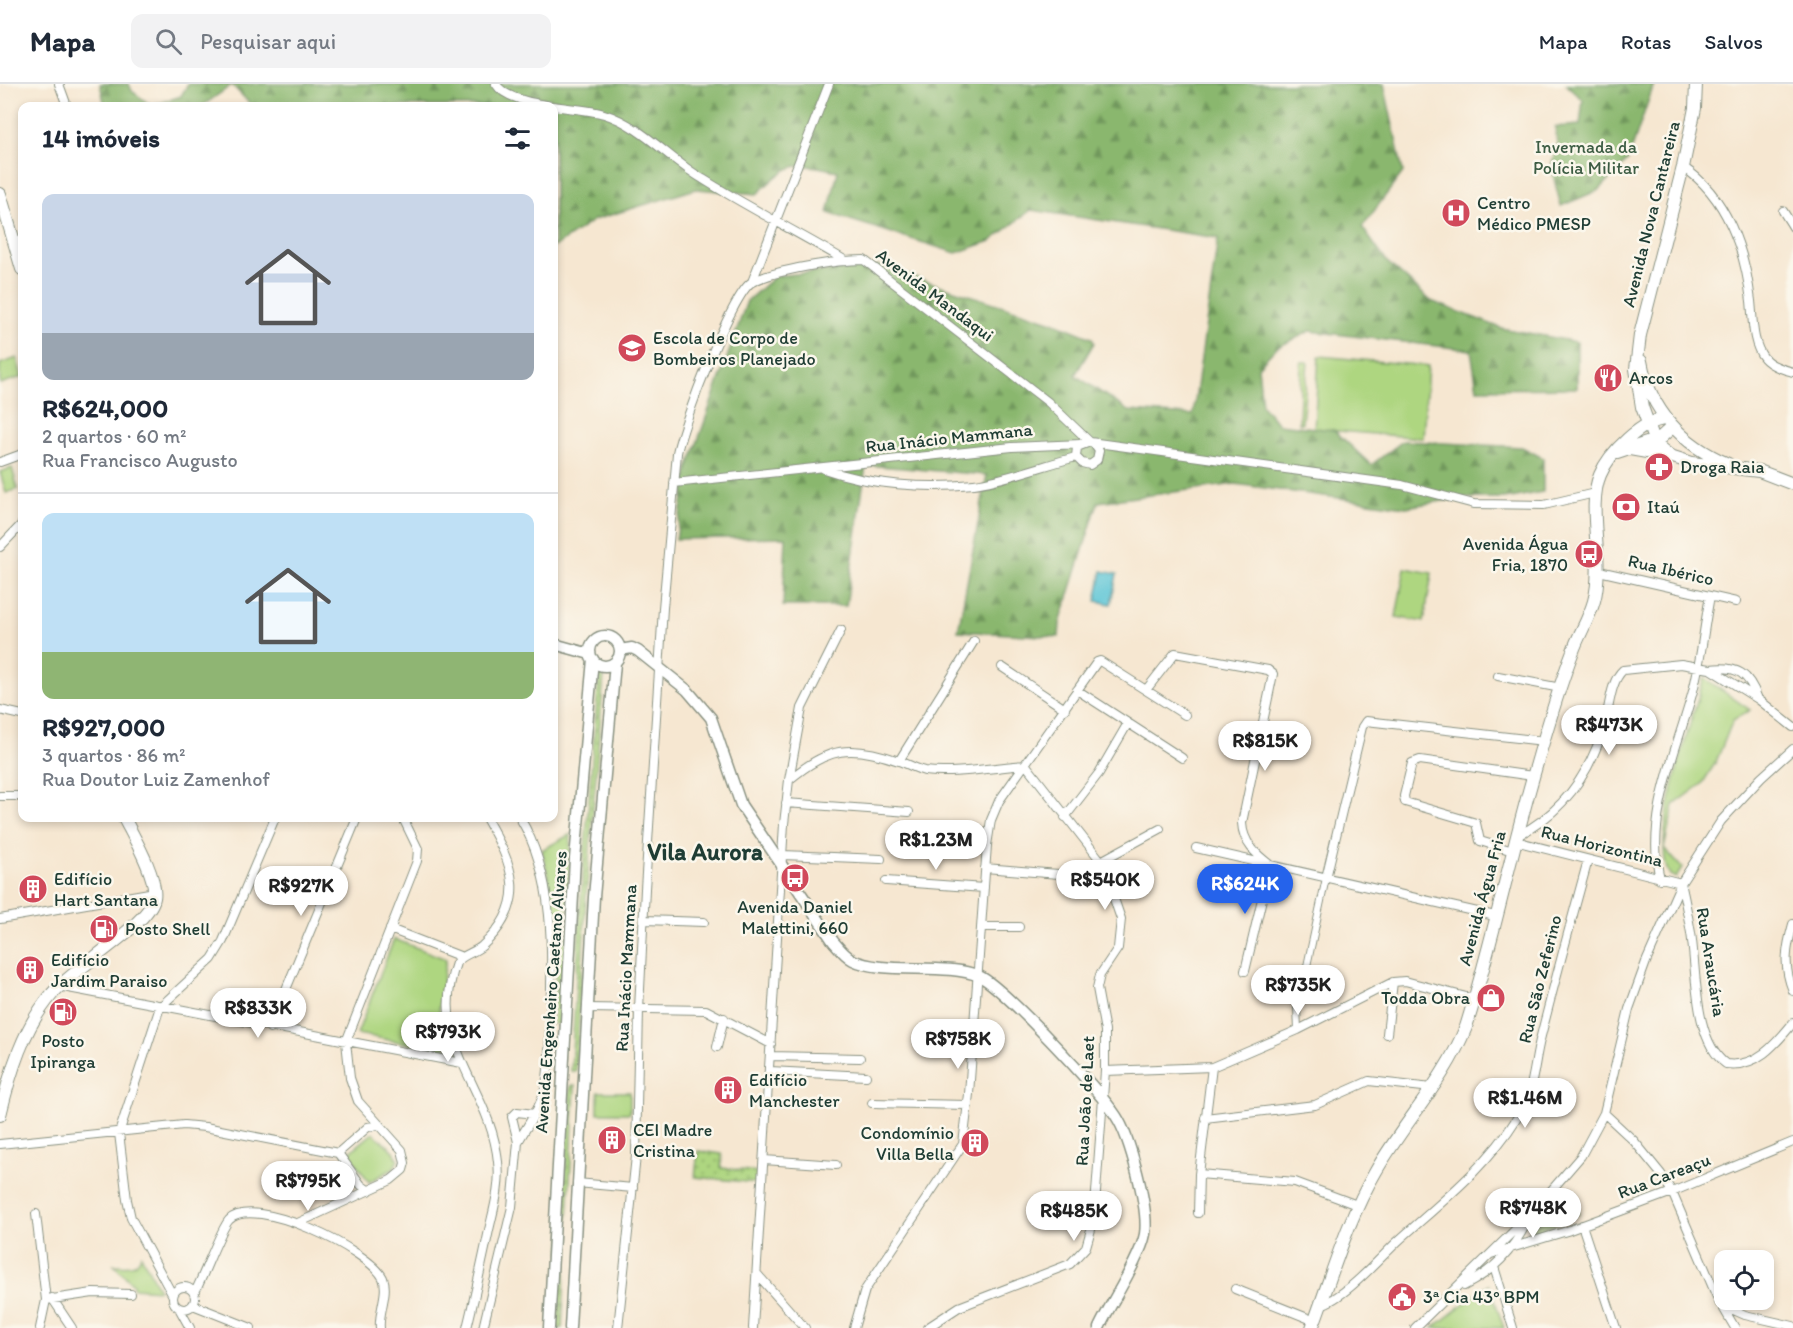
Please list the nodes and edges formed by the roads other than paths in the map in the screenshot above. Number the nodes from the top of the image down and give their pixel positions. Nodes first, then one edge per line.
1 (59, 84) edge
2 (496, 84) edge
3 (829, 84) edge
4 (1696, 84) edge
5 (66, 102) edge
6 (536, 102) edge
7 (558, 106) edge
8 (1683, 167) junction
9 (0, 194) edge
10 (1783, 211) dead end
11 (778, 220) junction
12 (1793, 227) edge
13 (6, 233) edge
14 (18, 260) edge
15 (846, 262) junction
16 (752, 282) junction
17 (1639, 351) junction
18 (1793, 372) edge
19 (1647, 422) junction
20 (1668, 423) junction
21 (1654, 441) junction
22 (1088, 443) junction
23 (1629, 448) junction
24 (18, 455) edge
25 (1613, 455) junction
26 (1670, 456) junction
27 (1076, 457) junction
28 (0, 462) edge
29 (1736, 467) junction
30 (821, 468) junction
31 (674, 483) junction
32 (1793, 484) edge
33 (1595, 493) junction
34 (18, 528) edge
35 (0, 547) edge
36 (1599, 571) junction
37 (1710, 596) junction
38 (1736, 602) dead end
39 (841, 630) dead end
40 (974, 641) dead end
41 (558, 645) edge
42 (620, 650) junction
43 (592, 656) junction
44 (615, 663) junction
45 (1697, 666) junction
46 (1002, 667) dead end
47 (660, 669) junction
48 (1710, 669) junction
49 (1498, 676) dead end
50 (1561, 688) junction
51 (1077, 690) junction
52 (1146, 690) junction
53 (1758, 699) junction
54 (1065, 709) junction
55 (0, 710) edge
56 (18, 714) edge
57 (1185, 715) dead end
58 (1128, 723) junction
59 (1793, 727) edge
60 (1544, 741) junction
61 (1793, 749) edge
62 (1182, 758) dead end
63 (899, 761) junction
64 (1026, 765) junction
65 (1533, 776) junction
66 (789, 780) junction
67 (0, 796) edge
68 (18, 796) edge
69 (786, 803) junction
70 (909, 812) dead end
71 (1065, 817) junction
72 (126, 822) edge
73 (272, 822) edge
74 (355, 822) edge
75 (405, 822) edge
76 (488, 822) edge
77 (523, 822) edge
78 (1161, 829) dead end
79 (1515, 842) junction
80 (1196, 848) dead end
81 (881, 859) dead end
82 (783, 860) junction
83 (1588, 860) junction
84 (1101, 861) junction
85 (1270, 865) junction
86 (985, 868) junction
87 (1108, 878) junction
88 (1326, 878) junction
89 (1660, 879) junction
90 (886, 881) dead end
91 (1682, 883) junction
92 (984, 888) junction
93 (154, 892) junction
94 (1495, 916) junction
95 (0, 919) edge
96 (644, 920) junction
97 (704, 922) dead end
98 (1793, 924) edge
99 (981, 927) junction
100 (390, 929) junction
101 (1019, 929) dead end
102 (462, 957) junction
103 (1245, 971) dead end
104 (978, 975) junction
105 (1393, 982) junction
106 (58, 986) junction
107 (1793, 991) edge
108 (1474, 999) junction
109 (160, 1007) junction
110 (588, 1008) junction
111 (639, 1010) junction
112 (724, 1018) junction
113 (1793, 1023) edge
114 (270, 1028) junction
115 (1298, 1030) junction
116 (1387, 1034) dead end
117 (346, 1042) junction
118 (771, 1044) junction
119 (717, 1047) dead end
120 (771, 1056) junction
121 (860, 1059) dead end
122 (462, 1064) junction
123 (1212, 1067) junction
124 (770, 1071) junction
125 (1105, 1071) junction
126 (866, 1076) dead end
127 (562, 1078) junction
128 (584, 1080) junction
129 (3, 1081) edge
130 (1432, 1088) junction
131 (1103, 1100) junction
132 (873, 1103) dead end
133 (968, 1105) junction
134 (1604, 1113) junction
135 (536, 1114) junction
136 (0, 1115) edge
137 (1205, 1118) junction
138 (377, 1125) junction
139 (119, 1133) junction
140 (518, 1142) junction
141 (1793, 1142) edge
142 (0, 1144) edge
143 (338, 1153) junction
144 (764, 1160) junction
145 (836, 1165) dead end
146 (1199, 1174) junction
147 (577, 1184) junction
148 (633, 1188) junction
149 (369, 1191) junction
150 (1672, 1192) junction
151 (1357, 1205) junction
152 (1198, 1213) dead end
153 (36, 1214) dead end
154 (1530, 1215) junction
155 (298, 1223) junction
156 (1582, 1225) junction
157 (1511, 1249) junction
158 (1490, 1254) junction
159 (1494, 1267) junction
160 (758, 1275) junction
161 (166, 1280) junction
162 (179, 1288) junction
163 (1235, 1289) dead end
164 (1458, 1289) junction
165 (1714, 1290) edge
166 (131, 1294) dead end
167 (173, 1296) junction
168 (49, 1299) junction
169 (192, 1299) junction
170 (1320, 1305) junction
171 (179, 1308) junction
172 (1724, 1310) edge
173 (1734, 1310) edge
174 (1314, 1324) edge
175 (1793, 1326) edge
176 (189, 1327) edge
177 (40, 1328) edge
178 (72, 1328) edge
179 (251, 1328) edge
180 (380, 1328) edge
181 (467, 1328) edge
182 (483, 1328) edge
183 (549, 1328) edge
184 (570, 1328) edge
185 (618, 1328) edge
186 (753, 1328) edge
187 (805, 1328) edge
188 (854, 1328) edge
189 (927, 1328) edge
190 (1099, 1328) edge
191 (1415, 1328) edge
192 (1513, 1328) edge
193 (1616, 1328) edge
194 (1735, 1328) edge

1 - 5 street
2 - 6 street
3 - 11 street
4 - 8 main road, Avenida Nova Cantareira
7 - 11 street
8 - 17 main road, Avenida Nova Cantareira
8 - 18 street
9 - 13 main road
10 - 12 street
11 - 15 street
11 - 16 street
13 - 14 main road
15 - 16 street, Avenida Mandaqui
15 - 22 street, Avenida Mandaqui
16 - 31 street
17 - 19 main road, Avenida Nova Cantareira
17 - 20 main road, Avenida Nova Cantareira
19 - 20 main road
19 - 21 main road, Avenida Nova Cantareira
19 - 25 main road, Avenida Água Fria
20 - 21 main road
20 - 29 main road, Avenida Nova Cantareira
21 - 23 main road
21 - 26 main road, Avenida Nova Cantareira
22 - 27 street
22 - 27 street, Rua Inácio Mammana
22 - 30 street, Rua Inácio Mammana
22 - 33 street
23 - 25 main road
23 - 26 main road
24 - 28 street
25 - 33 main road, Avenida Água Fria
26 - 29 main road, Avenida Nova Cantareira
27 - 30 street, Rua Inácio Mammana
29 - 32 main road, Avenida Nova Cantareira
30 - 31 street, Rua Inácio Mammana
31 - 47 street, Rua Inácio Mammana
33 - 36 main road, Avenida Água Fria
34 - 35 street
36 - 37 street, Rua Ibérico
36 - 50 main road, Avenida Água Fria
37 - 38 street, Rua Ibérico
37 - 45 street
39 - 66 street
40 - 63 street
41 - 43 street
42 - 43 street
42 - 44 street
42 - 47 street
43 - 44 street
43 - 127 street, Avenida Engenheiro Caetano Alvares
44 - 110 street, Avenida Engenheiro Caetano Alvares
45 - 48 street
45 - 79 street
45 - 89 street
46 - 54 street
47 - 82 street
47 - 96 street, Rua Inácio Mammana
48 - 53 street
48 - 53 street
49 - 50 street
50 - 60 main road, Avenida Água Fria
51 - 52 street
51 - 54 street
51 - 58 street
52 - 57 street
52 - 85 street
53 - 59 street
54 - 64 street
55 - 56 street
58 - 62 street
58 - 71 street
60 - 65 main road, Avenida Água Fria
60 - 88 street
61 - 91 street
63 - 64 street
63 - 66 street
64 - 71 street, Rua João de Laet
64 - 86 street
65 - 79 main road, Avenida Água Fria
65 - 79 street, Rua Horizontina
66 - 69 street
67 - 68 street
69 - 70 street
69 - 82 street
71 - 84 street, Rua João de Laet
72 - 93 main road
73 - 109 street
74 - 114 street
75 - 100 street
76 - 102 street
77 - 135 street
78 - 84 street
79 - 83 street, Rua Horizontina
79 - 94 main road, Avenida Água Fria
80 - 85 street
81 - 82 street
82 - 104 street
82 - 118 street
83 - 89 street, Rua Horizontina
83 - 170 street, Rua São Zeferino
84 - 87 street, Rua João de Laet
85 - 88 street
85 - 103 street
86 - 87 street
86 - 92 street
87 - 125 street, Rua João de Laet
88 - 94 street
88 - 115 street
89 - 91 street, Rua Horizontina
90 - 92 street
91 - 113 street, Rua Araucária
91 - 134 street
92 - 99 street
93 - 95 street
93 - 106 main road
94 - 108 main road, Avenida Água Fria
96 - 97 street
96 - 111 street, Rua Inácio Mammana
98 - 107 street
99 - 101 street
99 - 104 street
100 - 102 street
100 - 117 street
102 - 122 street
104 - 131 street
104 - 133 street
105 - 108 street
105 - 115 street
105 - 116 street
106 - 109 street
106 - 129 main road
108 - 130 main road, Avenida Água Fria
109 - 114 street
109 - 139 street
110 - 111 street
110 - 128 street, Avenida Engenheiro Caetano Alvares
111 - 112 street
111 - 148 street, Rua Inácio Mammana
112 - 118 street
112 - 119 street
114 - 117 street
115 - 123 street
117 - 122 street
117 - 138 street
118 - 120 street
120 - 121 street
120 - 124 street
122 - 181 street
123 - 125 street
123 - 137 street
124 - 126 street
124 - 144 street
125 - 131 street, Rua João de Laet
127 - 128 street
127 - 183 street, Avenida Engenheiro Caetano Alvares
128 - 147 street, Avenida Engenheiro Caetano Alvares
129 - 136 main road
130 - 137 street
130 - 151 main road, Avenida Água Fria
131 - 189 street, Rua João de Laet
131 - 190 street
132 - 133 street
133 - 188 street
134 - 150 street
134 - 154 street
135 - 140 street
135 - 140 street
137 - 146 street
138 - 143 street
138 - 149 street
139 - 142 street
139 - 143 street
139 - 161 street
140 - 182 street
141 - 150 street, Rua Careaçu
143 - 149 street
144 - 145 street
144 - 160 street
146 - 151 street
146 - 152 street
147 - 148 street
147 - 184 street, Avenida Engenheiro Caetano Alvares
148 - 185 street, Rua Inácio Mammana
149 - 155 street
150 - 156 street, Rua Careaçu
150 - 165 street
151 - 170 main road, Avenida Água Fria
153 - 168 street
154 - 157 street
154 - 158 street
155 - 169 street
155 - 180 street
156 - 157 street, Rua Careaçu
156 - 193 street
157 - 158 street, Rua Careaçu
157 - 159 street
158 - 164 street
159 - 164 street
159 - 192 street
160 - 186 street
160 - 187 street
161 - 162 street
161 - 167 street
162 - 167 street
162 - 169 street
163 - 174 street
164 - 191 street
166 - 168 street
167 - 171 street
168 - 177 street
168 - 178 street
169 - 171 street
169 - 176 street
169 - 179 street
170 - 174 main road, Avenida Água Fria
171 - 176 street
172 - 194 street
173 - 175 street

